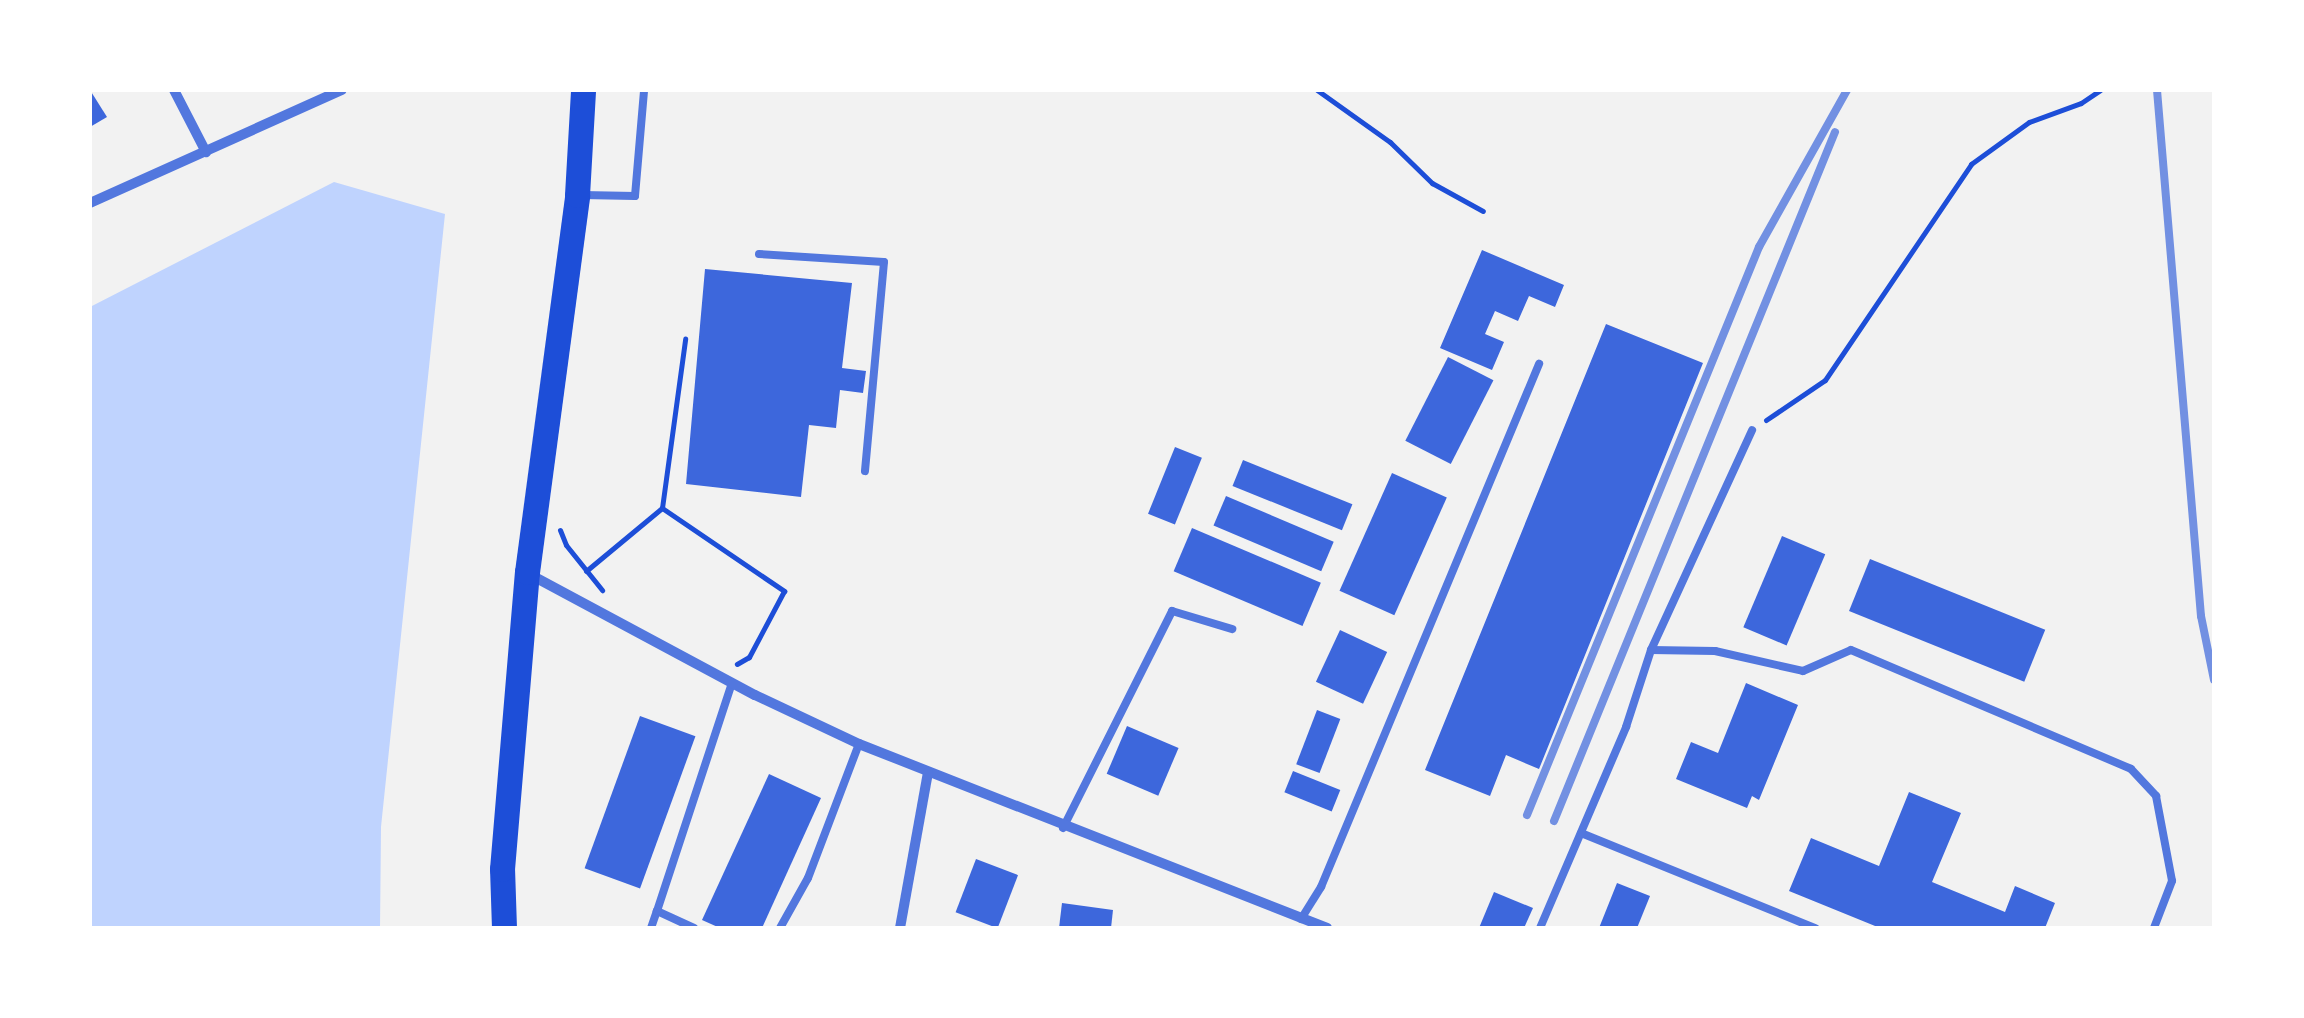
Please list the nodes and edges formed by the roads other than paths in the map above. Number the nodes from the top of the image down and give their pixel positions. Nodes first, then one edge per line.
1 (174, 90) edge
2 (342, 90) edge
3 (584, 90) edge
4 (644, 90) edge
5 (206, 152) junction
6 (577, 195) junction
7 (90, 203) edge
8 (760, 254) dead end
9 (1539, 364) dead end
10 (1752, 430) road end
11 (864, 471) dead end
12 (527, 572) junction
13 (1232, 629) dead end
14 (1651, 650) junction
15 (732, 682) junction
16 (859, 744) junction
17 (928, 772) junction
18 (1063, 828) junction
19 (1581, 833) junction
20 (656, 911) junction
21 (1301, 919) junction
22 (504, 928) edge
23 (650, 928) edge
24 (694, 928) edge
25 (780, 928) edge
26 (900, 928) edge
27 (1327, 928) edge
28 (1540, 928) edge
29 (1815, 928) edge
30 (2154, 928) edge

1 - 5 street
2 - 5 street
3 - 6 main road
4 - 6 lane
5 - 7 street
6 - 12 main road
8 - 11 lane
9 - 21 lane
10 - 14 lane
12 - 15 street
12 - 22 main road
13 - 18 lane
14 - 19 lane
14 - 30 lane
15 - 16 street
15 - 20 lane
16 - 17 street
16 - 25 lane
17 - 18 street
17 - 26 street
18 - 21 street
19 - 28 lane
19 - 29 lane
20 - 23 lane
20 - 24 lane
21 - 27 street

